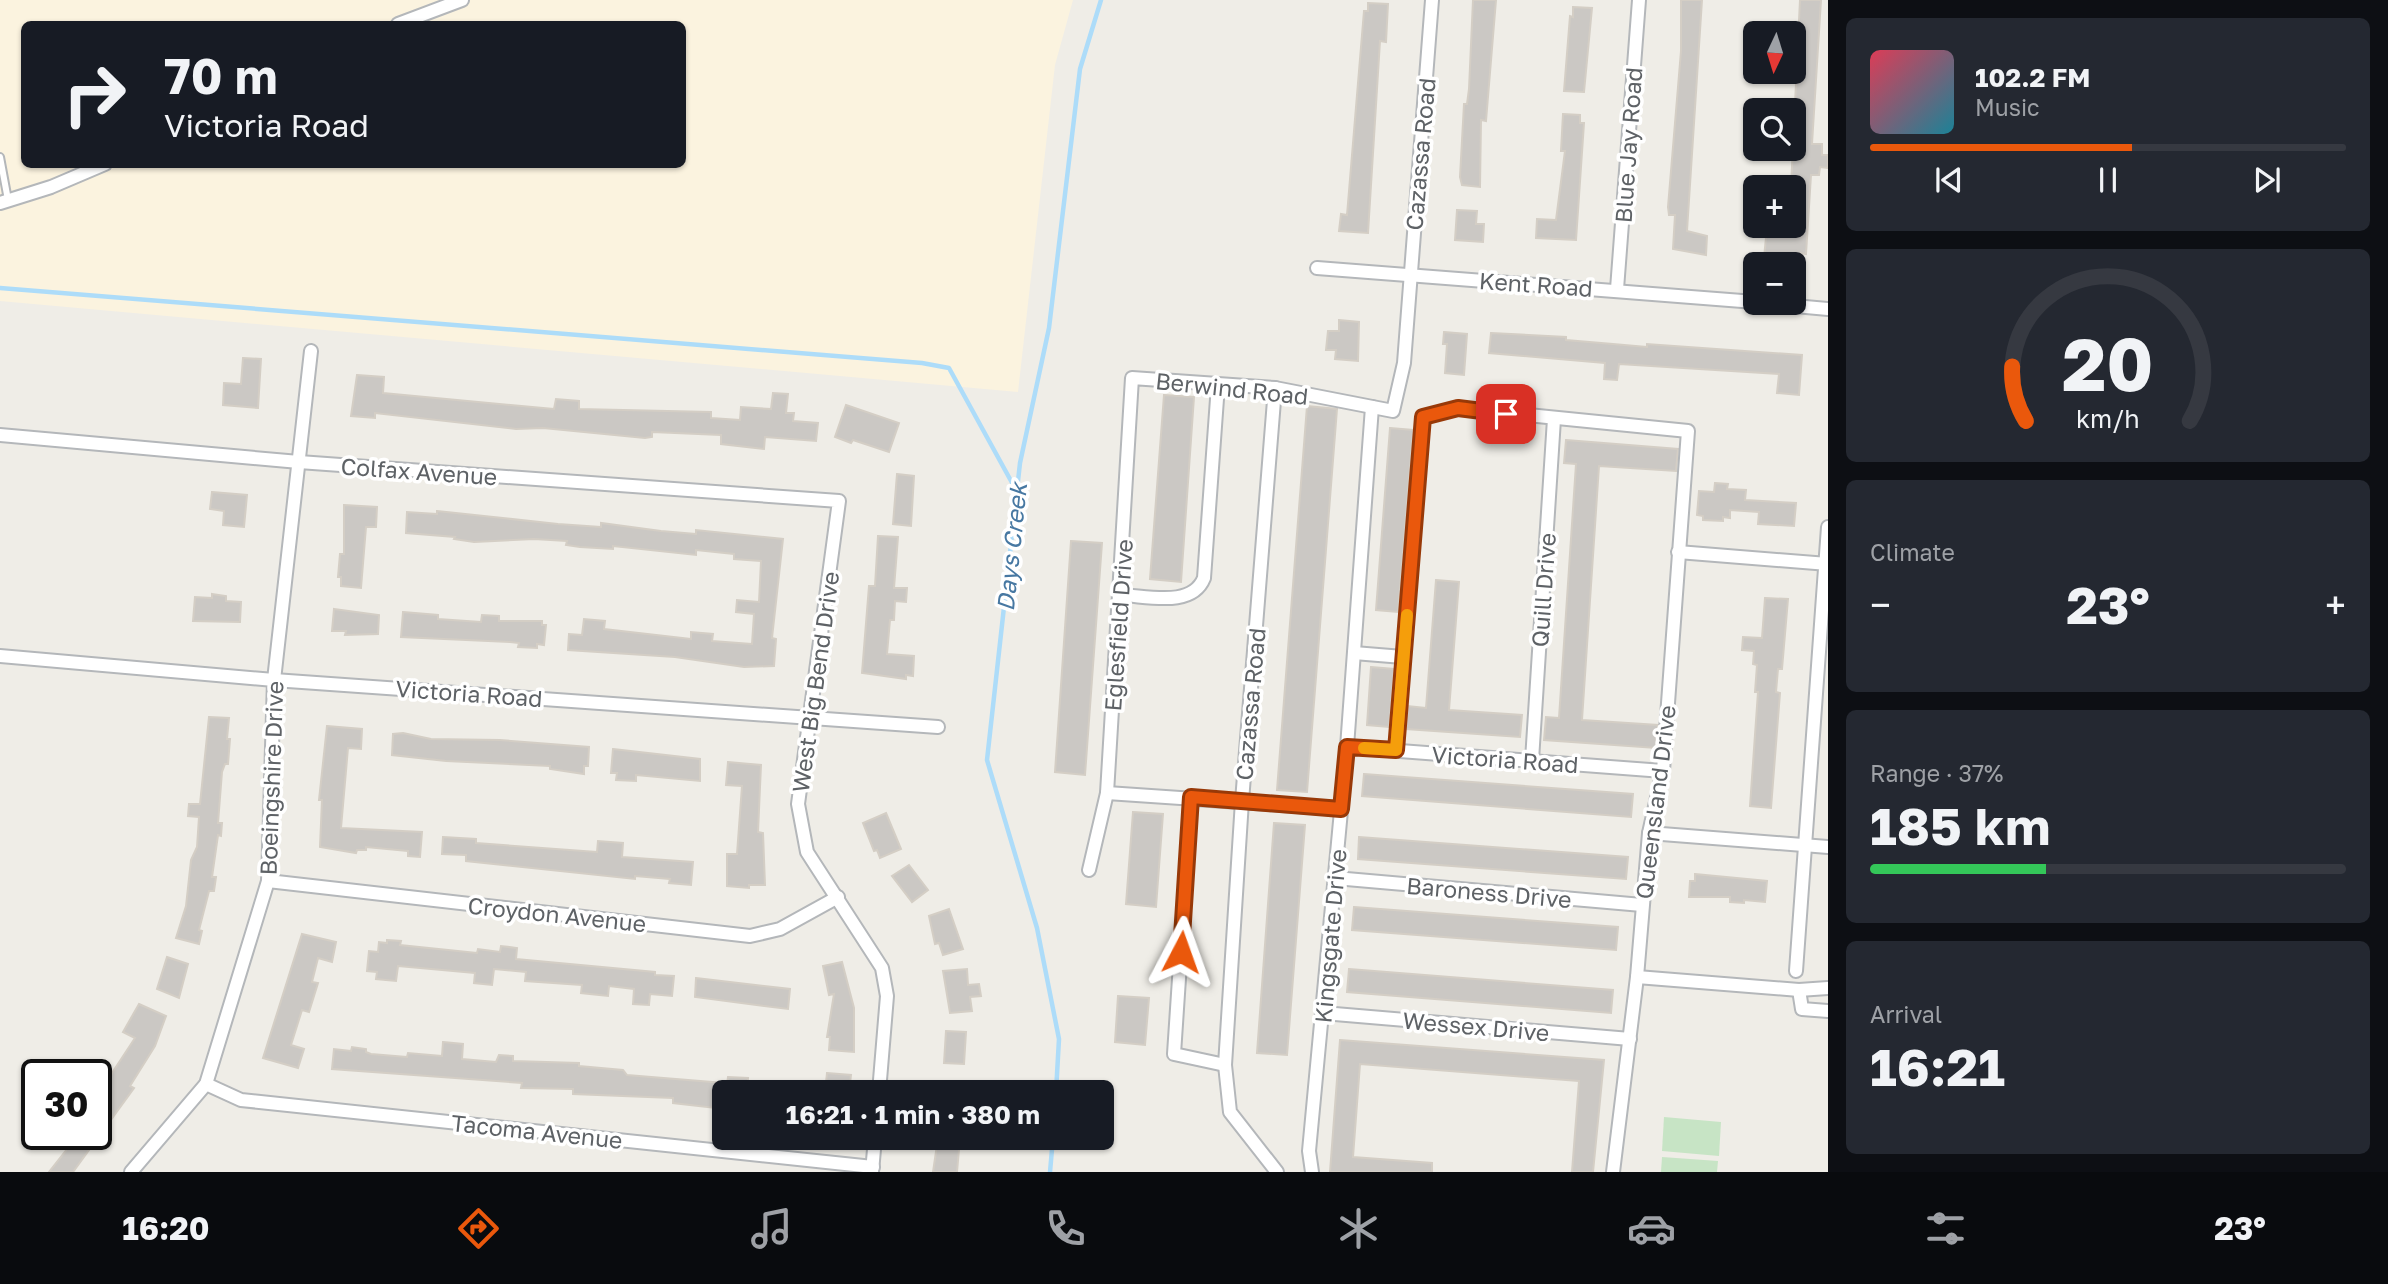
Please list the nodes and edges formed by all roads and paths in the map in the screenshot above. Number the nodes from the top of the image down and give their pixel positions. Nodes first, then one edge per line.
1 (462, 0) edge
2 (1432, 0) edge
3 (1639, 0) edge
4 (444, 2) edge
5 (404, 21) edge
6 (0, 157) edge
7 (94, 168) edge
8 (4, 202) edge
9 (1317, 268) dead end
10 (1410, 275) junction
11 (1617, 289) junction
12 (1743, 301) edge
13 (1806, 307) edge
14 (1828, 309) edge
15 (311, 351) dead end
16 (1132, 378) joint
17 (1218, 385) junction
18 (1275, 387) junction
19 (1372, 407) junction
20 (1555, 419) junction
21 (0, 435) edge
22 (299, 462) junction
23 (839, 501) joint
24 (1828, 527) edge
25 (1678, 552) junction
26 (1827, 564) edge
27 (1121, 595) junction
28 (1354, 653) junction
29 (0, 656) edge
30 (1403, 657) junction
31 (274, 680) junction
32 (811, 716) junction
33 (938, 727) dead end
34 (1347, 747) junction
35 (1396, 750) junction
36 (1532, 761) junction
37 (1664, 771) junction
38 (1107, 793) junction
39 (1191, 797) junction
40 (1242, 801) junction
41 (1341, 809) junction
42 (1649, 833) junction
43 (1807, 845) junction
44 (1828, 847) edge
45 (1089, 870) dead end
46 (1335, 878) junction
47 (268, 881) junction
48 (838, 897) junction
49 (1643, 905) junction
50 (1796, 971) dead end
51 (1637, 977) junction
52 (1828, 988) edge
53 (1799, 990) junction
54 (1828, 1011) edge
55 (1323, 1013) junction
56 (1630, 1039) junction
57 (1225, 1065) junction
58 (880, 1080) edge
59 (206, 1084) junction
60 (874, 1150) edge
61 (872, 1169) edge
62 (131, 1172) edge
63 (1277, 1172) edge
64 (1312, 1172) edge
65 (1613, 1172) edge

1 - 4 street
2 - 10 street, Cazassa Road
3 - 11 street, Blue Jay Road
4 - 5 street
6 - 8 lane
7 - 8 street
9 - 10 street, Kent Road
10 - 11 street, Kent Road
10 - 19 street, Cazassa Road
11 - 12 street, Kent Road
13 - 14 street
15 - 22 street, Boeingshire Drive
16 - 17 street, Berwind Road
16 - 27 street, Eglesfield Drive
17 - 18 street, Berwind Road
17 - 27 street
18 - 19 street, Berwind Road
18 - 40 street, Cazassa Road
19 - 28 street, Kingsgate Drive
20 - 25 street, Queensland Drive
20 - 30 street
20 - 36 street, Quill Drive
21 - 22 street, Colfax Avenue
22 - 23 street, Colfax Avenue
22 - 31 street, Boeingshire Drive
23 - 32 street, West Big Bend Drive
24 - 26 street
25 - 26 street
25 - 37 street, Queensland Drive
26 - 43 street
27 - 38 street, Eglesfield Drive
28 - 30 street
28 - 34 street, Kingsgate Drive
29 - 31 street, Victoria Road
30 - 35 street
31 - 32 street, Victoria Road
31 - 47 street, Boeingshire Drive
32 - 33 street, Victoria Road
32 - 48 street, West Big Bend Drive
34 - 35 street, Victoria Road
34 - 41 street, Kingsgate Drive
35 - 36 street, Victoria Road
36 - 37 street, Victoria Road
37 - 42 street, Queensland Drive
38 - 39 street
38 - 45 street, Eglesfield Drive
39 - 40 street
39 - 57 street
40 - 41 street
40 - 57 street, Cazassa Road
41 - 46 street, Kingsgate Drive
42 - 43 street
42 - 49 street, Queensland Drive
43 - 44 street
43 - 50 street
46 - 49 street, Baroness Drive
46 - 55 street, Kingsgate Drive
47 - 48 street, Croydon Avenue
47 - 59 street, Boeingshire Drive
48 - 58 street, West Big Bend Drive
49 - 51 street, Queensland Drive
51 - 53 street
51 - 56 street, Queensland Drive
52 - 53 street
53 - 54 street
55 - 56 street, Wessex Drive
55 - 64 street, Kingsgate Drive
56 - 65 street, Queensland Drive
57 - 63 street, Cazassa Road
59 - 61 street, Tacoma Avenue
59 - 62 street, Boeingshire Drive
60 - 61 street

